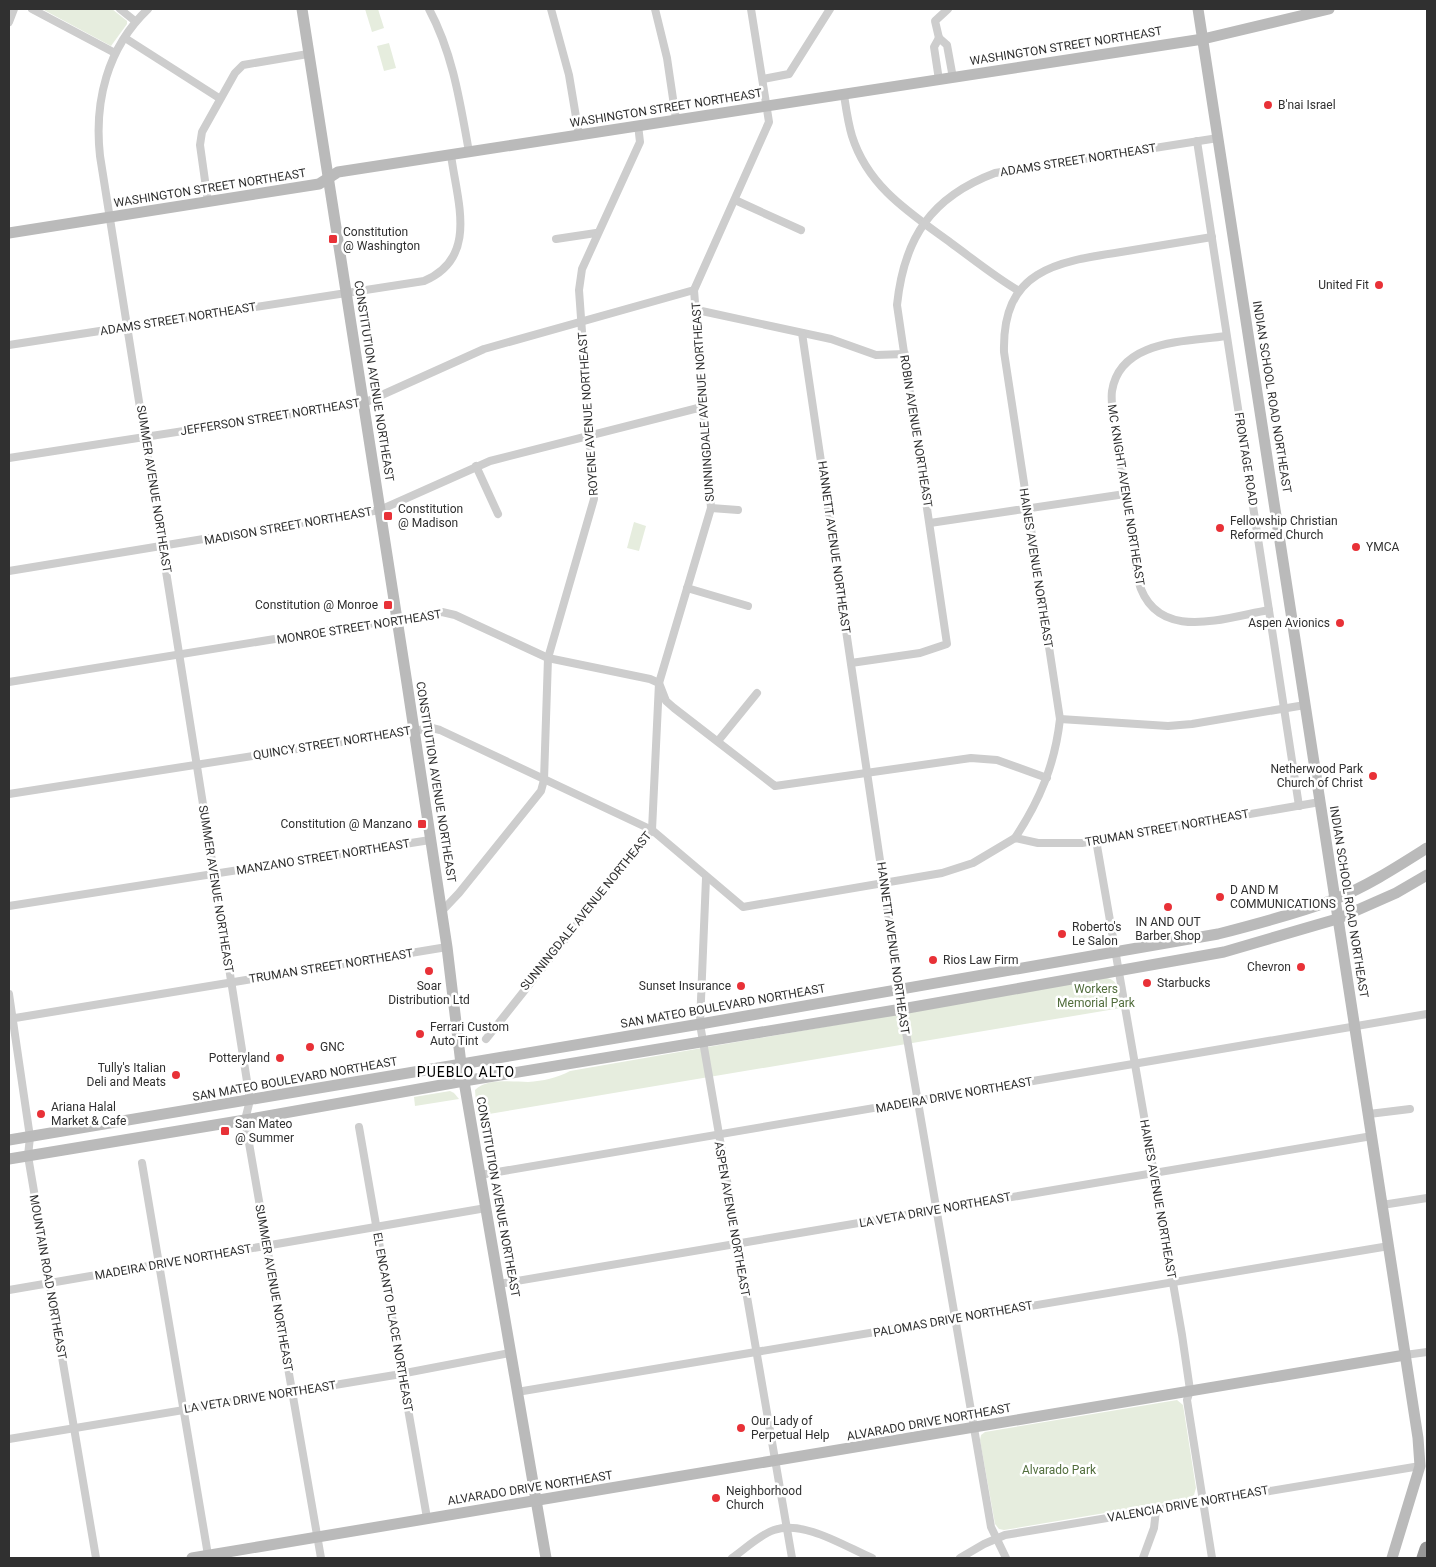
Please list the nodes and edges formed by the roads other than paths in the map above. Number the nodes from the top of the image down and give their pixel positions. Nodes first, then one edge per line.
1 (14, 9) edge
2 (32, 9) edge
3 (120, 9) edge
4 (148, 9) edge
5 (302, 9) edge
6 (430, 9) edge
7 (551, 9) edge
8 (655, 9) edge
9 (750, 9) edge
10 (830, 9) edge
11 (948, 9) edge
12 (1198, 9) edge
13 (1329, 9) edge
14 (135, 21) junction
15 (9, 22) edge
16 (125, 38) junction
17 (939, 38) junction
18 (1203, 39) junction
19 (948, 50) junction
20 (935, 51) junction
21 (115, 53) junction
22 (308, 54) junction
23 (953, 78) junction
24 (763, 79) junction
25 (939, 80) junction
26 (844, 94) junction
27 (220, 98) junction
28 (767, 106) junction
29 (676, 119) junction
30 (638, 125) junction
31 (579, 135) junction
32 (1218, 138) junction
33 (1197, 141) junction
34 (469, 152) junction
35 (451, 155) junction
36 (328, 178) junction
37 (735, 200) junction
38 (208, 202) junction
39 (110, 218) junction
40 (924, 223) junction
41 (801, 230) dead end
42 (9, 233) edge
43 (596, 233) junction
44 (1212, 237) junction
45 (556, 238) dead end
46 (694, 290) junction
47 (1019, 291) junction
48 (348, 293) junction
49 (697, 310) junction
50 (582, 321) junction
51 (128, 327) junction
52 (802, 333) junction
53 (1226, 336) junction
54 (9, 345) edge
55 (905, 354) junction
56 (364, 403) junction
57 (702, 407) junction
58 (590, 435) junction
59 (146, 437) junction
60 (9, 458) edge
61 (476, 466) junction
62 (1125, 494) junction
63 (711, 508) junction
64 (1027, 509) junction
65 (380, 510) junction
66 (738, 510) dead end
67 (498, 514) dead end
68 (930, 523) junction
69 (163, 548) junction
70 (9, 571) edge
71 (687, 588) junction
72 (748, 606) dead end
73 (1269, 610) junction
74 (396, 621) junction
75 (180, 656) junction
76 (548, 658) junction
77 (851, 662) junction
78 (9, 682) edge
79 (659, 683) junction
80 (757, 693) dead end
81 (1305, 705) junction
82 (1284, 708) junction
83 (1060, 719) junction
84 (414, 730) junction
85 (718, 741) junction
86 (196, 765) junction
87 (867, 773) junction
88 (1047, 778) junction
89 (544, 780) junction
90 (9, 794) edge
91 (1320, 802) junction
92 (1299, 806) junction
93 (652, 830) junction
94 (1015, 838) junction
95 (430, 840) junction
96 (1096, 840) junction
97 (1427, 848) edge
98 (214, 875) junction
99 (1427, 875) edge
100 (706, 878) junction
101 (883, 882) junction
102 (1334, 899) junction
103 (9, 906) edge
104 (441, 912) junction
105 (1337, 919) junction
106 (446, 948) junction
107 (1114, 951) junction
108 (1120, 970) junction
109 (231, 983) junction
110 (899, 990) junction
111 (9, 994) edge
112 (902, 1009) junction
113 (1427, 1014) edge
114 (11, 1018) edge
115 (700, 1024) junction
116 (1355, 1025) junction
117 (486, 1039) dead end
118 (703, 1042) junction
119 (461, 1064) junction
120 (1135, 1064) junction
121 (464, 1081) junction
122 (250, 1100) junction
123 (917, 1101) junction
124 (1410, 1108) dead end
125 (1369, 1114) junction
126 (245, 1120) junction
127 (358, 1127) dead end
128 (718, 1136) junction
129 (1372, 1136) junction
130 (30, 1137) junction
131 (9, 1140) edge
132 (28, 1156) junction
133 (9, 1159) edge
134 (142, 1163) dead end
135 (1154, 1172) junction
136 (480, 1175) junction
137 (1427, 1198) edge
138 (1382, 1205) junction
139 (486, 1208) junction
140 (936, 1210) junction
141 (376, 1227) junction
142 (737, 1243) junction
143 (268, 1246) junction
144 (1388, 1246) junction
145 (158, 1265) junction
146 (49, 1283) junction
147 (1172, 1283) junction
148 (499, 1284) junction
149 (9, 1290) edge
150 (955, 1319) junction
151 (1427, 1352) edge
152 (510, 1353) junction
153 (755, 1353) junction
154 (1405, 1354) junction
155 (402, 1373) junction
156 (1190, 1390) junction
157 (292, 1391) junction
158 (517, 1392) junction
159 (182, 1409) junction
160 (974, 1428) junction
161 (74, 1429) junction
162 (9, 1439) edge
163 (774, 1461) junction
164 (1420, 1466) junction
165 (1204, 1501) junction
166 (536, 1502) junction
167 (1156, 1510) junction
168 (427, 1518) junction
169 (786, 1527) junction
170 (318, 1538) junction
171 (996, 1539) junction
172 (1427, 1549) edge
173 (208, 1555) junction
174 (96, 1558) edge
175 (192, 1558) edge
176 (321, 1558) edge
177 (546, 1558) edge
178 (732, 1558) edge
179 (792, 1558) edge
180 (872, 1558) edge
181 (960, 1558) edge
182 (1006, 1558) edge
183 (1143, 1558) edge
184 (1212, 1558) edge
185 (1392, 1558) edge
186 (1424, 1558) edge

1 - 15 street
2 - 21 street
3 - 14 street
4 - 14 street, SUMMER AVENUE NORTHEAST
5 - 22 street, CONSTITUTION AVENUE NORTHEAST
6 - 34 street
7 - 31 street
8 - 29 street
9 - 24 street
10 - 24 street
11 - 17 street
12 - 18 street, INDIAN SCHOOL ROAD NORTHEAST
13 - 18 street, WASHINGTON STREET NORTHEAST
14 - 16 street, SUMMER AVENUE NORTHEAST
16 - 21 street, SUMMER AVENUE NORTHEAST
16 - 27 street
17 - 19 street
17 - 20 street
18 - 23 street, WASHINGTON STREET NORTHEAST
18 - 32 street, INDIAN SCHOOL ROAD NORTHEAST
19 - 20 street
19 - 23 street
20 - 25 street
21 - 39 street, SUMMER AVENUE NORTHEAST
22 - 27 street
22 - 36 street, CONSTITUTION AVENUE NORTHEAST
23 - 25 street, WASHINGTON STREET NORTHEAST
24 - 28 street
25 - 26 street, WASHINGTON STREET NORTHEAST
26 - 28 street, WASHINGTON STREET NORTHEAST
26 - 40 street
27 - 38 street
28 - 29 street, WASHINGTON STREET NORTHEAST
28 - 37 street, SUNNINGDALE AVENUE NORTHEAST
29 - 30 street, WASHINGTON STREET NORTHEAST
30 - 31 street, WASHINGTON STREET NORTHEAST
30 - 43 street, ROYENE AVENUE NORTHEAST
31 - 34 street, WASHINGTON STREET NORTHEAST
32 - 33 street, ADAMS STREET NORTHEAST
32 - 81 street, INDIAN SCHOOL ROAD NORTHEAST
33 - 40 street, ADAMS STREET NORTHEAST
33 - 44 street, FRONTAGE ROAD
34 - 35 street, WASHINGTON STREET NORTHEAST
35 - 36 street, WASHINGTON STREET NORTHEAST
35 - 48 street, ADAMS STREET NORTHEAST
36 - 38 street, WASHINGTON STREET NORTHEAST
36 - 48 street, CONSTITUTION AVENUE NORTHEAST
37 - 41 street
37 - 46 street, SUNNINGDALE AVENUE NORTHEAST
38 - 39 street, WASHINGTON STREET NORTHEAST
39 - 42 street, WASHINGTON STREET NORTHEAST
39 - 51 street, SUMMER AVENUE NORTHEAST
40 - 47 street
40 - 55 street, ROBIN AVENUE NORTHEAST
43 - 45 street
43 - 50 street, ROYENE AVENUE NORTHEAST
44 - 47 street
44 - 53 street, FRONTAGE ROAD
46 - 49 street, SUNNINGDALE AVENUE NORTHEAST
46 - 50 street, JEFFERSON STREET NORTHEAST
47 - 64 street, HAINES AVENUE NORTHEAST
48 - 51 street, ADAMS STREET NORTHEAST
48 - 56 street, CONSTITUTION AVENUE NORTHEAST
49 - 52 street
49 - 57 street, SUNNINGDALE AVENUE NORTHEAST
50 - 56 street, JEFFERSON STREET NORTHEAST
50 - 58 street, ROYENE AVENUE NORTHEAST
51 - 54 street, ADAMS STREET NORTHEAST
51 - 59 street, SUMMER AVENUE NORTHEAST
52 - 55 street
52 - 77 street, HANNETT AVENUE NORTHEAST
53 - 62 street, MC KNIGHT AVENUE NORTHEAST
53 - 73 street, FRONTAGE ROAD
55 - 68 street, ROBIN AVENUE NORTHEAST
56 - 59 street, JEFFERSON STREET NORTHEAST
56 - 65 street, CONSTITUTION AVENUE NORTHEAST
57 - 58 street, MADISON STREET NORTHEAST
57 - 63 street, SUNNINGDALE AVENUE NORTHEAST
58 - 61 street, MADISON STREET NORTHEAST
58 - 76 street, ROYENE AVENUE NORTHEAST
59 - 60 street, JEFFERSON STREET NORTHEAST
59 - 69 street, SUMMER AVENUE NORTHEAST
61 - 65 street, MADISON STREET NORTHEAST
61 - 67 street
62 - 64 street
62 - 73 street, MC KNIGHT AVENUE NORTHEAST
63 - 66 street
63 - 71 street, SUNNINGDALE AVENUE NORTHEAST
64 - 68 street
64 - 83 street, HAINES AVENUE NORTHEAST
65 - 69 street, MADISON STREET NORTHEAST
65 - 74 street, CONSTITUTION AVENUE NORTHEAST
68 - 77 street, ROBIN AVENUE NORTHEAST
69 - 70 street, MADISON STREET NORTHEAST
69 - 75 street, SUMMER AVENUE NORTHEAST
71 - 72 street
71 - 79 street, SUNNINGDALE AVENUE NORTHEAST
73 - 82 street, FRONTAGE ROAD
74 - 75 street, MONROE STREET NORTHEAST
74 - 76 street, MONROE STREET NORTHEAST
74 - 84 street, CONSTITUTION AVENUE NORTHEAST
75 - 78 street, MONROE STREET NORTHEAST
75 - 86 street, SUMMER AVENUE NORTHEAST
76 - 79 street, MONROE STREET NORTHEAST
76 - 89 street, ROYENE AVENUE NORTHEAST
77 - 87 street, HANNETT AVENUE NORTHEAST
79 - 85 street
79 - 93 street, SUNNINGDALE AVENUE NORTHEAST
80 - 85 street
81 - 82 street
81 - 91 street, INDIAN SCHOOL ROAD NORTHEAST
82 - 83 street
82 - 92 street, FRONTAGE ROAD
83 - 88 street, HAINES AVENUE NORTHEAST
84 - 86 street, QUINCY STREET NORTHEAST
84 - 89 street, QUINCY STREET NORTHEAST
84 - 95 street, CONSTITUTION AVENUE NORTHEAST
85 - 87 street
86 - 90 street, QUINCY STREET NORTHEAST
86 - 98 street, SUMMER AVENUE NORTHEAST
87 - 88 street
87 - 101 street, HANNETT AVENUE NORTHEAST
88 - 94 street, HAINES AVENUE NORTHEAST
89 - 93 street, QUINCY STREET NORTHEAST
89 - 104 street, ROYENE AVENUE NORTHEAST
91 - 92 street, TRUMAN STREET NORTHEAST
91 - 102 street, INDIAN SCHOOL ROAD NORTHEAST
92 - 96 street, TRUMAN STREET NORTHEAST
93 - 100 street, QUINCY STREET NORTHEAST
93 - 117 street, SUNNINGDALE AVENUE NORTHEAST
94 - 96 street, TRUMAN STREET NORTHEAST
94 - 101 street
95 - 98 street, MANZANO STREET NORTHEAST
95 - 104 street, CONSTITUTION AVENUE NORTHEAST
96 - 107 street, HAINES AVENUE NORTHEAST
97 - 102 street, SAN MATEO BOULEVARD NORTHEAST
98 - 103 street, MANZANO STREET NORTHEAST
98 - 109 street, SUMMER AVENUE NORTHEAST
99 - 105 street
100 - 101 street
100 - 115 street, ASPEN AVENUE NORTHEAST
101 - 110 street, HANNETT AVENUE NORTHEAST
102 - 105 street, INDIAN SCHOOL ROAD NORTHEAST
102 - 107 street, SAN MATEO BOULEVARD NORTHEAST
104 - 106 street, CONSTITUTION AVENUE NORTHEAST
105 - 108 street
105 - 116 street, INDIAN SCHOOL ROAD NORTHEAST
106 - 109 street, TRUMAN STREET NORTHEAST
106 - 119 street, CONSTITUTION AVENUE NORTHEAST
107 - 108 street, HAINES AVENUE NORTHEAST
107 - 110 street, SAN MATEO BOULEVARD NORTHEAST
108 - 112 street
108 - 120 street, HAINES AVENUE NORTHEAST
109 - 114 street, TRUMAN STREET NORTHEAST
109 - 122 street, SUMMER AVENUE NORTHEAST
110 - 112 street, HANNETT AVENUE NORTHEAST
110 - 115 street, SAN MATEO BOULEVARD NORTHEAST
111 - 114 street, MOUNTAIN ROAD NORTHEAST
112 - 118 street
112 - 123 street, HANNETT AVENUE NORTHEAST
113 - 116 street, MADEIRA DRIVE NORTHEAST
114 - 130 street, MOUNTAIN ROAD NORTHEAST
115 - 118 street, ASPEN AVENUE NORTHEAST
115 - 119 street, SAN MATEO BOULEVARD NORTHEAST
116 - 120 street, MADEIRA DRIVE NORTHEAST
116 - 125 street, INDIAN SCHOOL ROAD NORTHEAST
118 - 121 street
118 - 128 street, ASPEN AVENUE NORTHEAST
119 - 121 street, CONSTITUTION AVENUE NORTHEAST
119 - 122 street, SAN MATEO BOULEVARD NORTHEAST
120 - 123 street, MADEIRA DRIVE NORTHEAST
120 - 135 street, HAINES AVENUE NORTHEAST
121 - 126 street
121 - 136 street, CONSTITUTION AVENUE NORTHEAST
122 - 126 street, SUMMER AVENUE NORTHEAST
122 - 130 street, SAN MATEO BOULEVARD NORTHEAST
123 - 128 street, MADEIRA DRIVE NORTHEAST
123 - 140 street, HANNETT AVENUE NORTHEAST
124 - 125 street
125 - 129 street, INDIAN SCHOOL ROAD NORTHEAST
126 - 132 street
126 - 143 street, SUMMER AVENUE NORTHEAST
127 - 141 street, EL ENCANTO PLACE NORTHEAST
128 - 136 street, MADEIRA DRIVE NORTHEAST
128 - 142 street, ASPEN AVENUE NORTHEAST
129 - 135 street, LA VETA DRIVE NORTHEAST
129 - 138 street, INDIAN SCHOOL ROAD NORTHEAST
130 - 131 street, SAN MATEO BOULEVARD NORTHEAST
130 - 132 street, MOUNTAIN ROAD NORTHEAST
132 - 133 street
132 - 146 street, MOUNTAIN ROAD NORTHEAST
134 - 145 street
135 - 140 street, LA VETA DRIVE NORTHEAST
135 - 147 street, HAINES AVENUE NORTHEAST
136 - 139 street, CONSTITUTION AVENUE NORTHEAST
137 - 138 street
138 - 144 street, INDIAN SCHOOL ROAD NORTHEAST
139 - 141 street, MADEIRA DRIVE NORTHEAST
139 - 148 street, CONSTITUTION AVENUE NORTHEAST
140 - 142 street, LA VETA DRIVE NORTHEAST
140 - 150 street, HANNETT AVENUE NORTHEAST
141 - 143 street, MADEIRA DRIVE NORTHEAST
141 - 155 street, EL ENCANTO PLACE NORTHEAST
142 - 148 street, LA VETA DRIVE NORTHEAST
142 - 153 street, ASPEN AVENUE NORTHEAST
143 - 145 street, MADEIRA DRIVE NORTHEAST
143 - 157 street, SUMMER AVENUE NORTHEAST
144 - 147 street, PALOMAS DRIVE NORTHEAST
144 - 154 street, INDIAN SCHOOL ROAD NORTHEAST
145 - 146 street, MADEIRA DRIVE NORTHEAST
145 - 159 street
146 - 149 street, MADEIRA DRIVE NORTHEAST
146 - 161 street, MOUNTAIN ROAD NORTHEAST
147 - 150 street, PALOMAS DRIVE NORTHEAST
147 - 156 street, HAINES AVENUE NORTHEAST
148 - 152 street, CONSTITUTION AVENUE NORTHEAST
150 - 153 street, PALOMAS DRIVE NORTHEAST
150 - 160 street, HANNETT AVENUE NORTHEAST
151 - 154 street
152 - 155 street, LA VETA DRIVE NORTHEAST
152 - 158 street, CONSTITUTION AVENUE NORTHEAST
153 - 158 street, PALOMAS DRIVE NORTHEAST
153 - 163 street, ASPEN AVENUE NORTHEAST
154 - 156 street, ALVARADO DRIVE NORTHEAST
154 - 164 street, INDIAN SCHOOL ROAD NORTHEAST
155 - 157 street, LA VETA DRIVE NORTHEAST
155 - 168 street, EL ENCANTO PLACE NORTHEAST
156 - 160 street, ALVARADO DRIVE NORTHEAST
156 - 165 street, HAINES AVENUE NORTHEAST
157 - 159 street, LA VETA DRIVE NORTHEAST
157 - 170 street, SUMMER AVENUE NORTHEAST
158 - 166 street, CONSTITUTION AVENUE NORTHEAST
159 - 161 street, LA VETA DRIVE NORTHEAST
159 - 173 street
160 - 163 street, ALVARADO DRIVE NORTHEAST
160 - 171 street, HANNETT AVENUE NORTHEAST
161 - 162 street, LA VETA DRIVE NORTHEAST
161 - 174 street, MOUNTAIN ROAD NORTHEAST
163 - 166 street, ALVARADO DRIVE NORTHEAST
163 - 169 street, ASPEN AVENUE NORTHEAST
164 - 165 street, VALENCIA DRIVE NORTHEAST
164 - 185 street, INDIAN SCHOOL ROAD NORTHEAST
165 - 167 street, VALENCIA DRIVE NORTHEAST
165 - 184 street, HAINES AVENUE NORTHEAST
166 - 168 street, ALVARADO DRIVE NORTHEAST
166 - 177 street, CONSTITUTION AVENUE NORTHEAST
167 - 171 street, VALENCIA DRIVE NORTHEAST
167 - 183 street
168 - 170 street, ALVARADO DRIVE NORTHEAST
169 - 178 street
169 - 179 street, ASPEN AVENUE NORTHEAST
169 - 180 street
170 - 173 street, ALVARADO DRIVE NORTHEAST
170 - 176 street, SUMMER AVENUE NORTHEAST
171 - 181 street, VALENCIA DRIVE NORTHEAST
171 - 182 street, HANNETT AVENUE NORTHEAST
172 - 186 highway
173 - 175 street, ALVARADO DRIVE NORTHEAST

